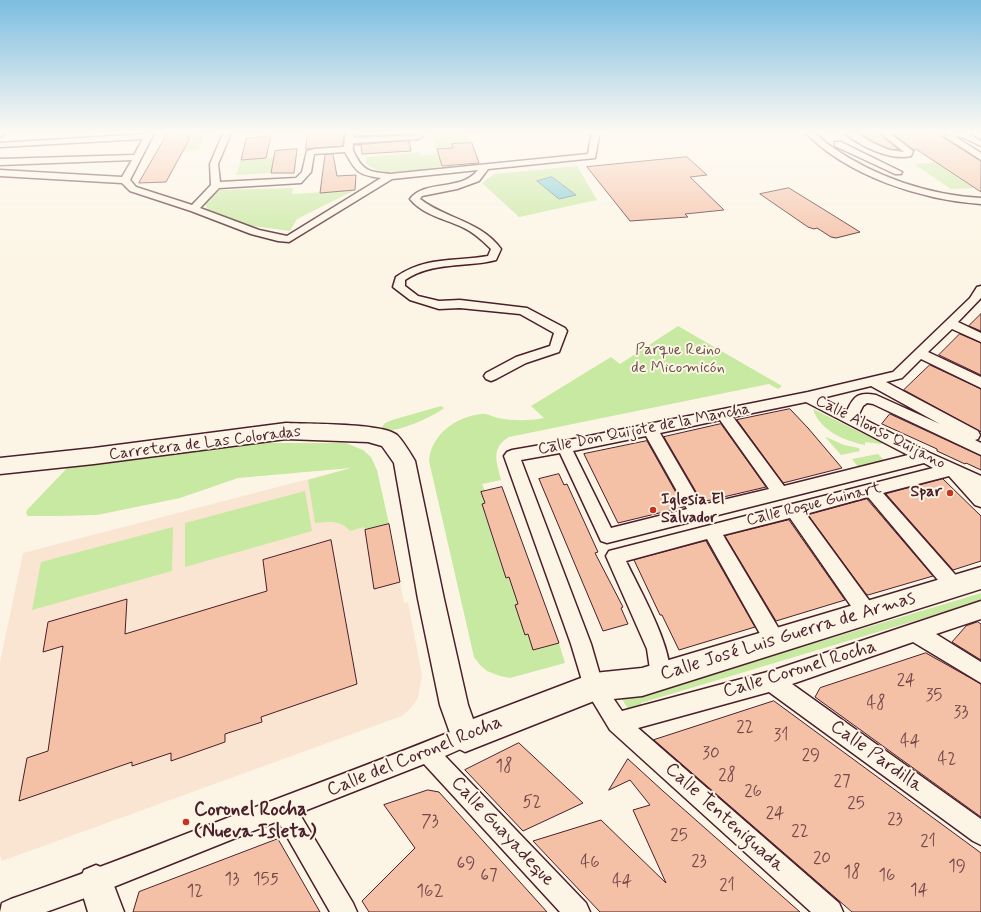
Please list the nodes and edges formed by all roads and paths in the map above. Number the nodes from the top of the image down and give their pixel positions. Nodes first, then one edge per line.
1 (10, 174) edge
2 (129, 174) edge
3 (215, 174) edge
4 (306, 174) edge
5 (368, 174) edge
6 (423, 174) edge
7 (480, 174) edge
8 (876, 174) edge
9 (390, 177) junction
10 (125, 180) junction
11 (216, 185) junction
12 (979, 201) edge
13 (194, 209) junction
14 (980, 294) edge
15 (950, 323) junction
16 (981, 338) edge
17 (920, 353) junction
18 (491, 376) dead end
19 (872, 381) junction
20 (981, 383) edge
21 (808, 397) junction
22 (723, 414) junction
23 (850, 419) junction
24 (650, 429) junction
25 (981, 439) edge
26 (564, 447) junction
27 (981, 449) edge
28 (925, 457) junction
29 (0, 466) edge
30 (952, 469) junction
31 (981, 483) edge
32 (871, 490) junction
33 (780, 493) junction
34 (981, 500) edge
35 (794, 510) junction
36 (698, 513) junction
37 (711, 531) junction
38 (981, 578) edge
39 (954, 586) junction
40 (981, 610) edge
41 (867, 613) junction
42 (916, 633) junction
43 (775, 641) junction
44 (981, 673) edge
45 (661, 676) junction
46 (771, 681) junction
47 (594, 687) junction
48 (617, 723) junction
49 (465, 737) junction
50 (427, 752) junction
51 (282, 808) junction
52 (981, 833) edge
53 (101, 897) edge
54 (11, 912) edge
55 (344, 912) edge
56 (577, 912) edge
57 (830, 912) edge

1 - 10 street
2 - 10 street
3 - 11 street
4 - 11 street
5 - 9 street
6 - 9 street
7 - 18 street
8 - 12 street
9 - 13 street
10 - 13 street
11 - 13 street
14 - 15 street, Calle Don Quijote de la Mancha
15 - 16 street
15 - 17 street, Calle Don Quijote de la Mancha
17 - 19 street, Calle Don Quijote de la Mancha
17 - 20 street
19 - 21 street, Calle Don Quijote de la Mancha
19 - 25 street
21 - 22 street, Calle Don Quijote de la Mancha
21 - 23 street, Calle Alonso Quijano
22 - 24 street, Calle Don Quijote de la Mancha
22 - 33 street
23 - 27 street
23 - 28 street, Calle Alonso Quijano
24 - 26 street, Calle Don Quijote de la Mancha
24 - 36 street
26 - 36 street
26 - 47 street, Calle Don Quijote de la Mancha
28 - 30 street, Calle Alonso Quijano
28 - 33 street
29 - 49 street, Carretera de Las Coloradas
30 - 31 street, Calle Alonso Quijano
30 - 32 street, Calle Roque Guinart
30 - 34 street, Calle Alonso Quijano
32 - 35 street, Calle Roque Guinart
32 - 39 street
33 - 36 street
35 - 37 street, Calle Roque Guinart
35 - 41 street
37 - 43 street
37 - 45 street, Calle Roque Guinart
38 - 39 street, Calle José Luis Guerra de Armas
39 - 41 street, Calle José Luis Guerra de Armas
40 - 42 street, Calle Coronel Rocha
41 - 43 street, Calle José Luis Guerra de Armas
42 - 44 street
42 - 46 street, Calle Coronel Rocha
43 - 45 street, Calle José Luis Guerra de Armas
45 - 47 street, Calle José Luis Guerra de Armas
46 - 48 street, Calle Coronel Rocha
46 - 52 street, Calle Pardilla
47 - 48 street, Calle Tenteniguada
47 - 49 street, Calle del Coronel Rocha
48 - 57 street, Calle Tenteniguada
49 - 50 street, Calle del Coronel Rocha
50 - 51 street, Calle del Coronel Rocha
50 - 56 street, Calle Guayadeque
51 - 53 street, Calle del Coronel Rocha
51 - 55 street
53 - 54 street, Calle del Coronel Rocha

